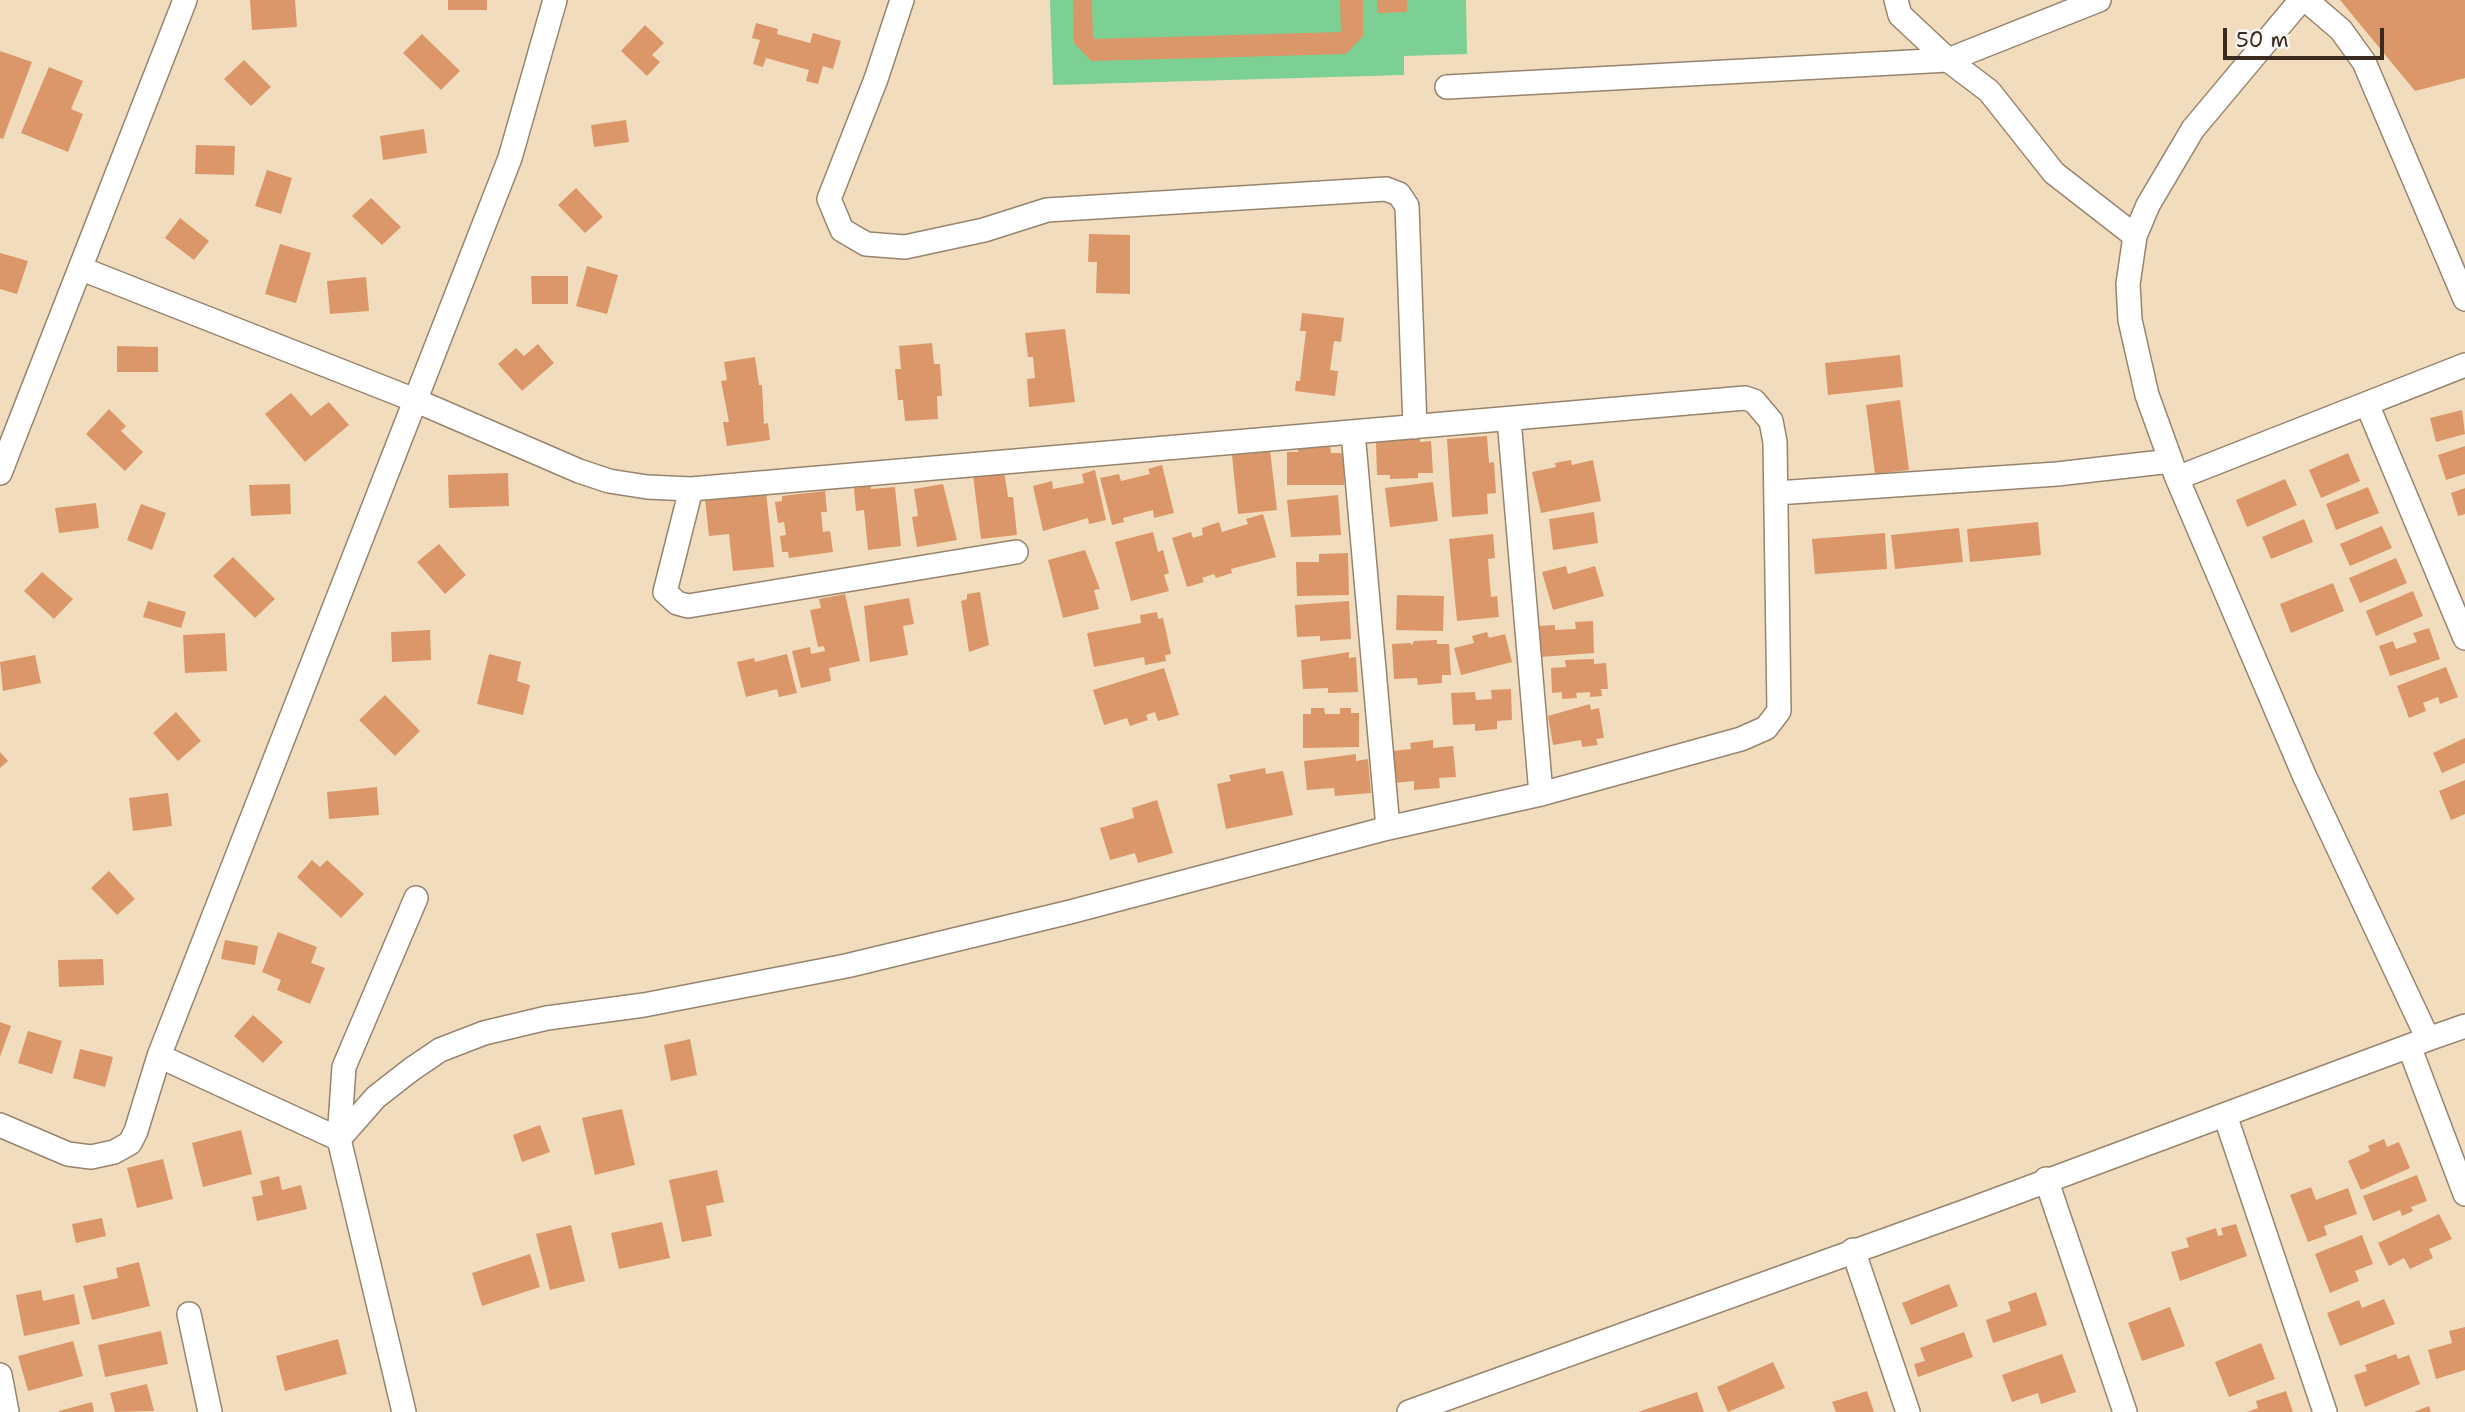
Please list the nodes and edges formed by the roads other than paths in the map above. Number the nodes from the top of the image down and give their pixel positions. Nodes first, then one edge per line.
1 (186, 0) edge
2 (555, 0) edge
3 (902, 0) edge
4 (1896, 0) edge
5 (2099, 0) edge
6 (2301, 0) edge
7 (2306, 0) edge
8 (1948, 60) junction
9 (1447, 87) dead end
10 (2135, 236) junction
11 (82, 269) junction
12 (2465, 299) edge
13 (2465, 365) edge
14 (418, 401) junction
15 (2367, 404) junction
16 (1510, 419) junction
17 (1415, 427) junction
18 (1353, 432) junction
19 (2174, 470) junction
20 (0, 473) edge
21 (691, 489) junction
22 (1776, 493) junction
23 (1016, 552) dead end
24 (2465, 638) edge
25 (1541, 793) junction
26 (1388, 828) junction
27 (416, 898) dead end
28 (2465, 1027) edge
29 (2418, 1042) junction
30 (159, 1056) junction
31 (2225, 1115) junction
32 (0, 1125) edge
33 (340, 1139) junction
34 (2046, 1179) junction
35 (2465, 1194) edge
36 (1853, 1250) junction
37 (189, 1314) dead end
38 (0, 1375) edge
39 (1415, 1411) edge
40 (7, 1412) edge
41 (210, 1412) edge
42 (404, 1412) edge
43 (1908, 1412) edge
44 (2124, 1412) edge
45 (2325, 1412) edge

1 - 11 street
2 - 14 street
3 - 17 street
4 - 8 street
5 - 8 street
6 - 10 street
7 - 12 street
8 - 9 street
8 - 10 street
10 - 19 street
11 - 14 street
11 - 20 street
13 - 15 street
14 - 21 street
14 - 30 street
15 - 19 street
15 - 24 street
16 - 17 street
16 - 22 street
16 - 25 street
17 - 18 street
18 - 21 street
18 - 26 street
19 - 22 street
19 - 29 street
21 - 23 street
22 - 25 street
25 - 26 street
26 - 33 street
27 - 33 street
28 - 29 street
29 - 31 street
29 - 35 street
30 - 32 street
30 - 33 street
31 - 34 street
31 - 45 street
33 - 42 street
34 - 36 street
34 - 44 street
36 - 39 street
36 - 43 street
37 - 41 street
38 - 40 street

